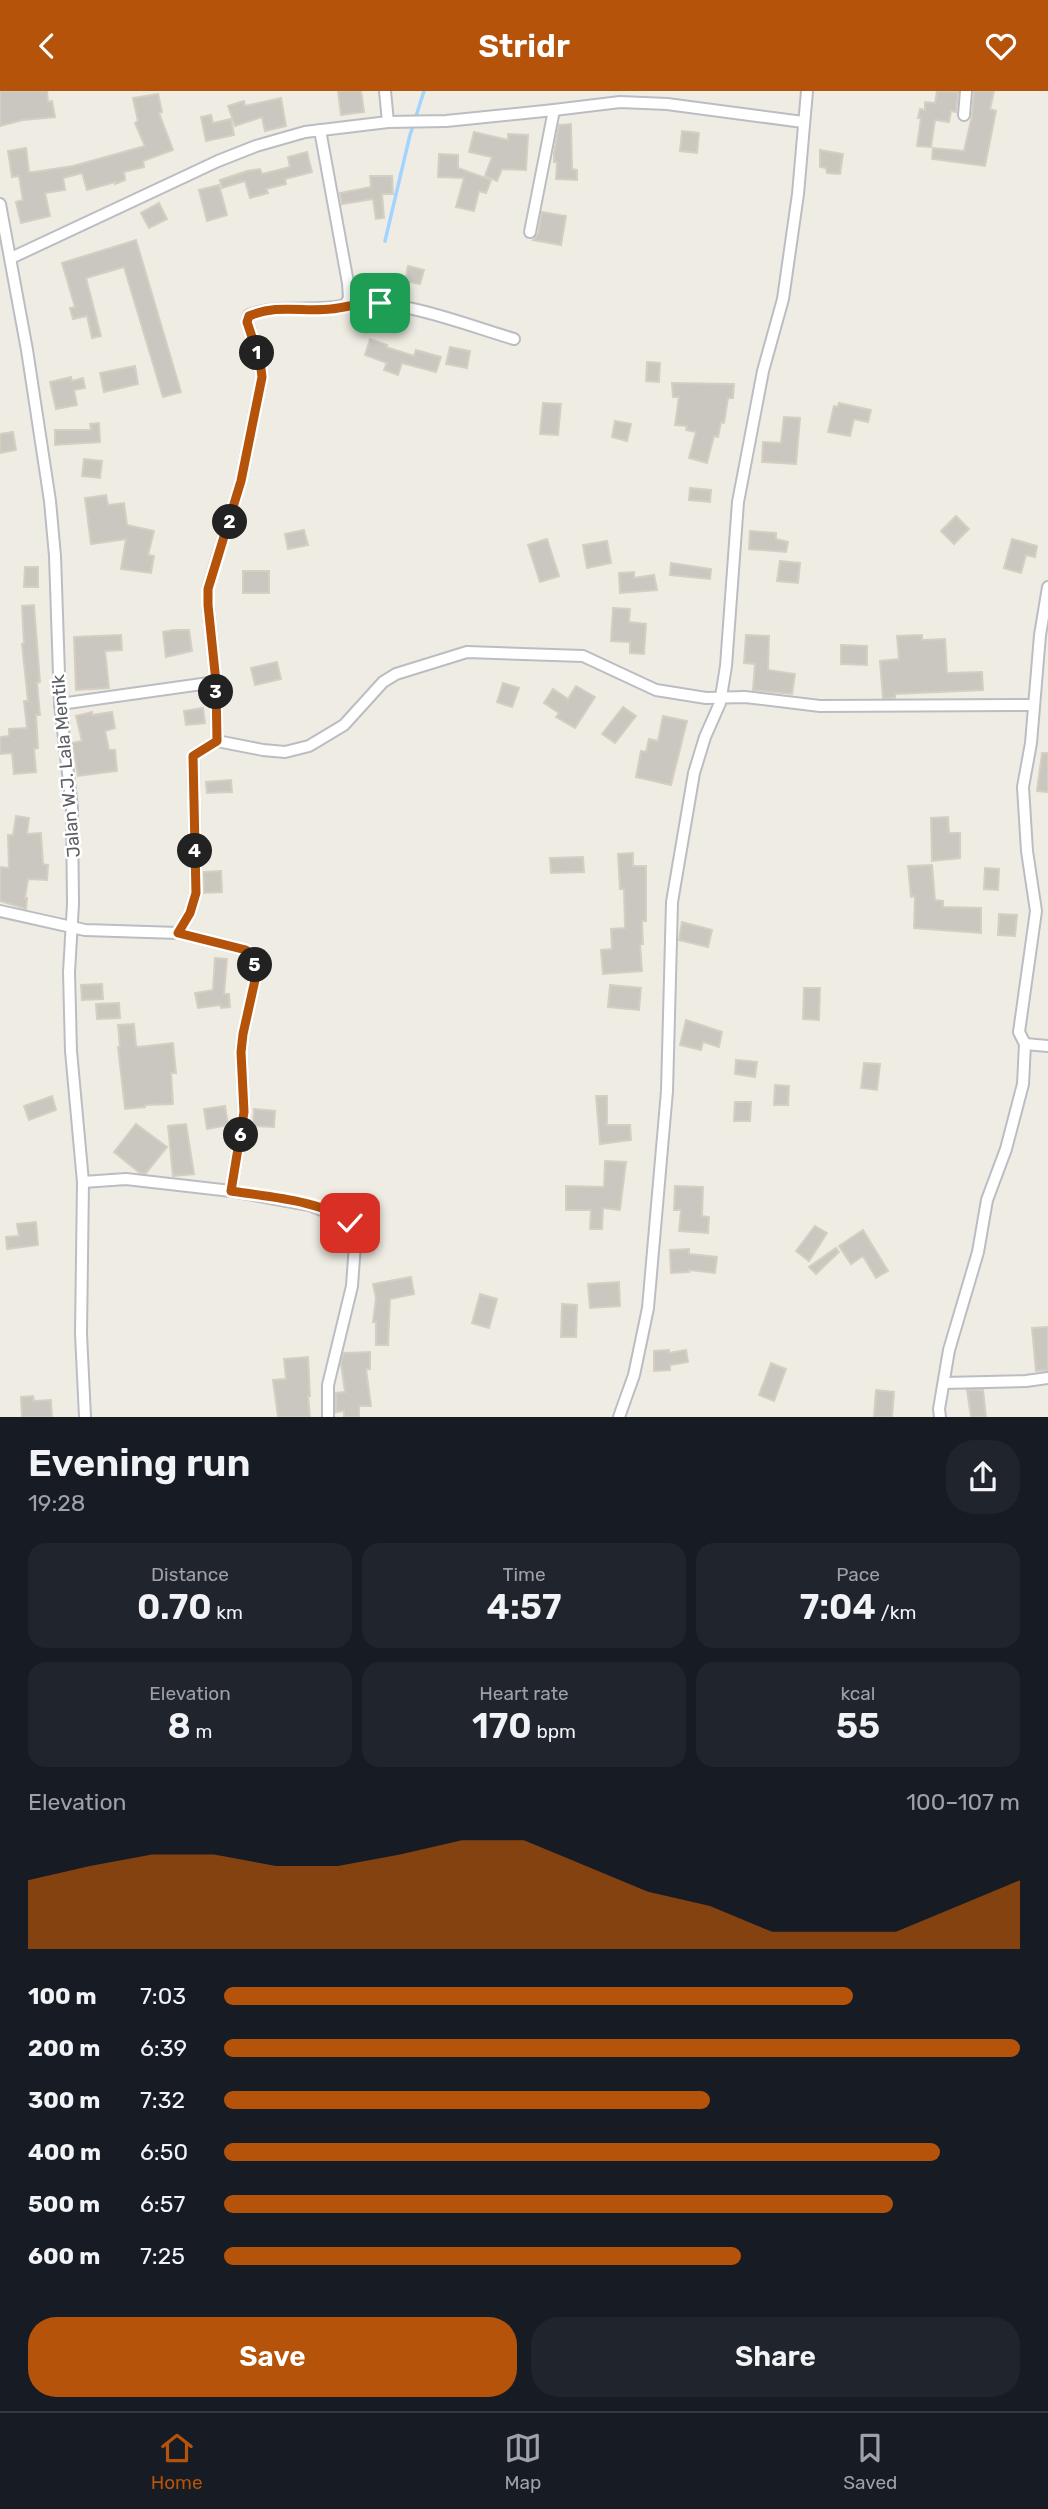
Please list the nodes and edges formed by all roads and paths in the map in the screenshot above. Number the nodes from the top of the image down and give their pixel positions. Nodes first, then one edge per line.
1 (385, 91) edge
2 (668, 91) edge
3 (807, 91) edge
4 (966, 91) edge
5 (667, 104) junction
6 (554, 110) junction
7 (964, 115) dead end
8 (388, 122) junction
9 (803, 122) junction
10 (320, 130) junction
11 (0, 204) edge
12 (530, 232) dead end
13 (11, 258) junction
14 (345, 306) junction
15 (514, 339) dead end
16 (1048, 587) edge
17 (1044, 636) edge
18 (216, 682) junction
19 (721, 697) junction
20 (60, 704) junction
21 (1033, 705) junction
22 (217, 741) junction
23 (0, 911) edge
24 (72, 928) junction
25 (178, 933) junction
26 (1024, 1044) junction
27 (1048, 1046) edge
28 (83, 1182) junction
29 (231, 1191) junction
30 (1048, 1378) edge
31 (944, 1383) junction
32 (85, 1417) edge
33 (328, 1417) edge
34 (619, 1417) edge
35 (940, 1417) edge

1 - 8 street
2 - 5 street
3 - 9 street
4 - 7 street
5 - 6 street
5 - 9 street
6 - 8 street
6 - 12 street
8 - 10 street
9 - 19 street
10 - 13 street
10 - 14 street
11 - 13 street, Jalan W.J. Lala Mentik
13 - 20 street, Jalan W.J. Lala Mentik
14 - 15 street
14 - 18 street
16 - 17 street
17 - 21 street
18 - 20 street
18 - 22 street
19 - 21 street
19 - 22 street
19 - 34 street
20 - 24 street, Jalan W.J. Lala Mentik
21 - 26 street
22 - 25 street
23 - 24 street
24 - 25 street
24 - 28 street, Jalan W.J. Lala Mentik
25 - 29 street
26 - 27 street
26 - 31 street
28 - 29 street
28 - 32 street, Jalan W.J. Lala Mentik
29 - 33 street
30 - 31 street
31 - 35 street

